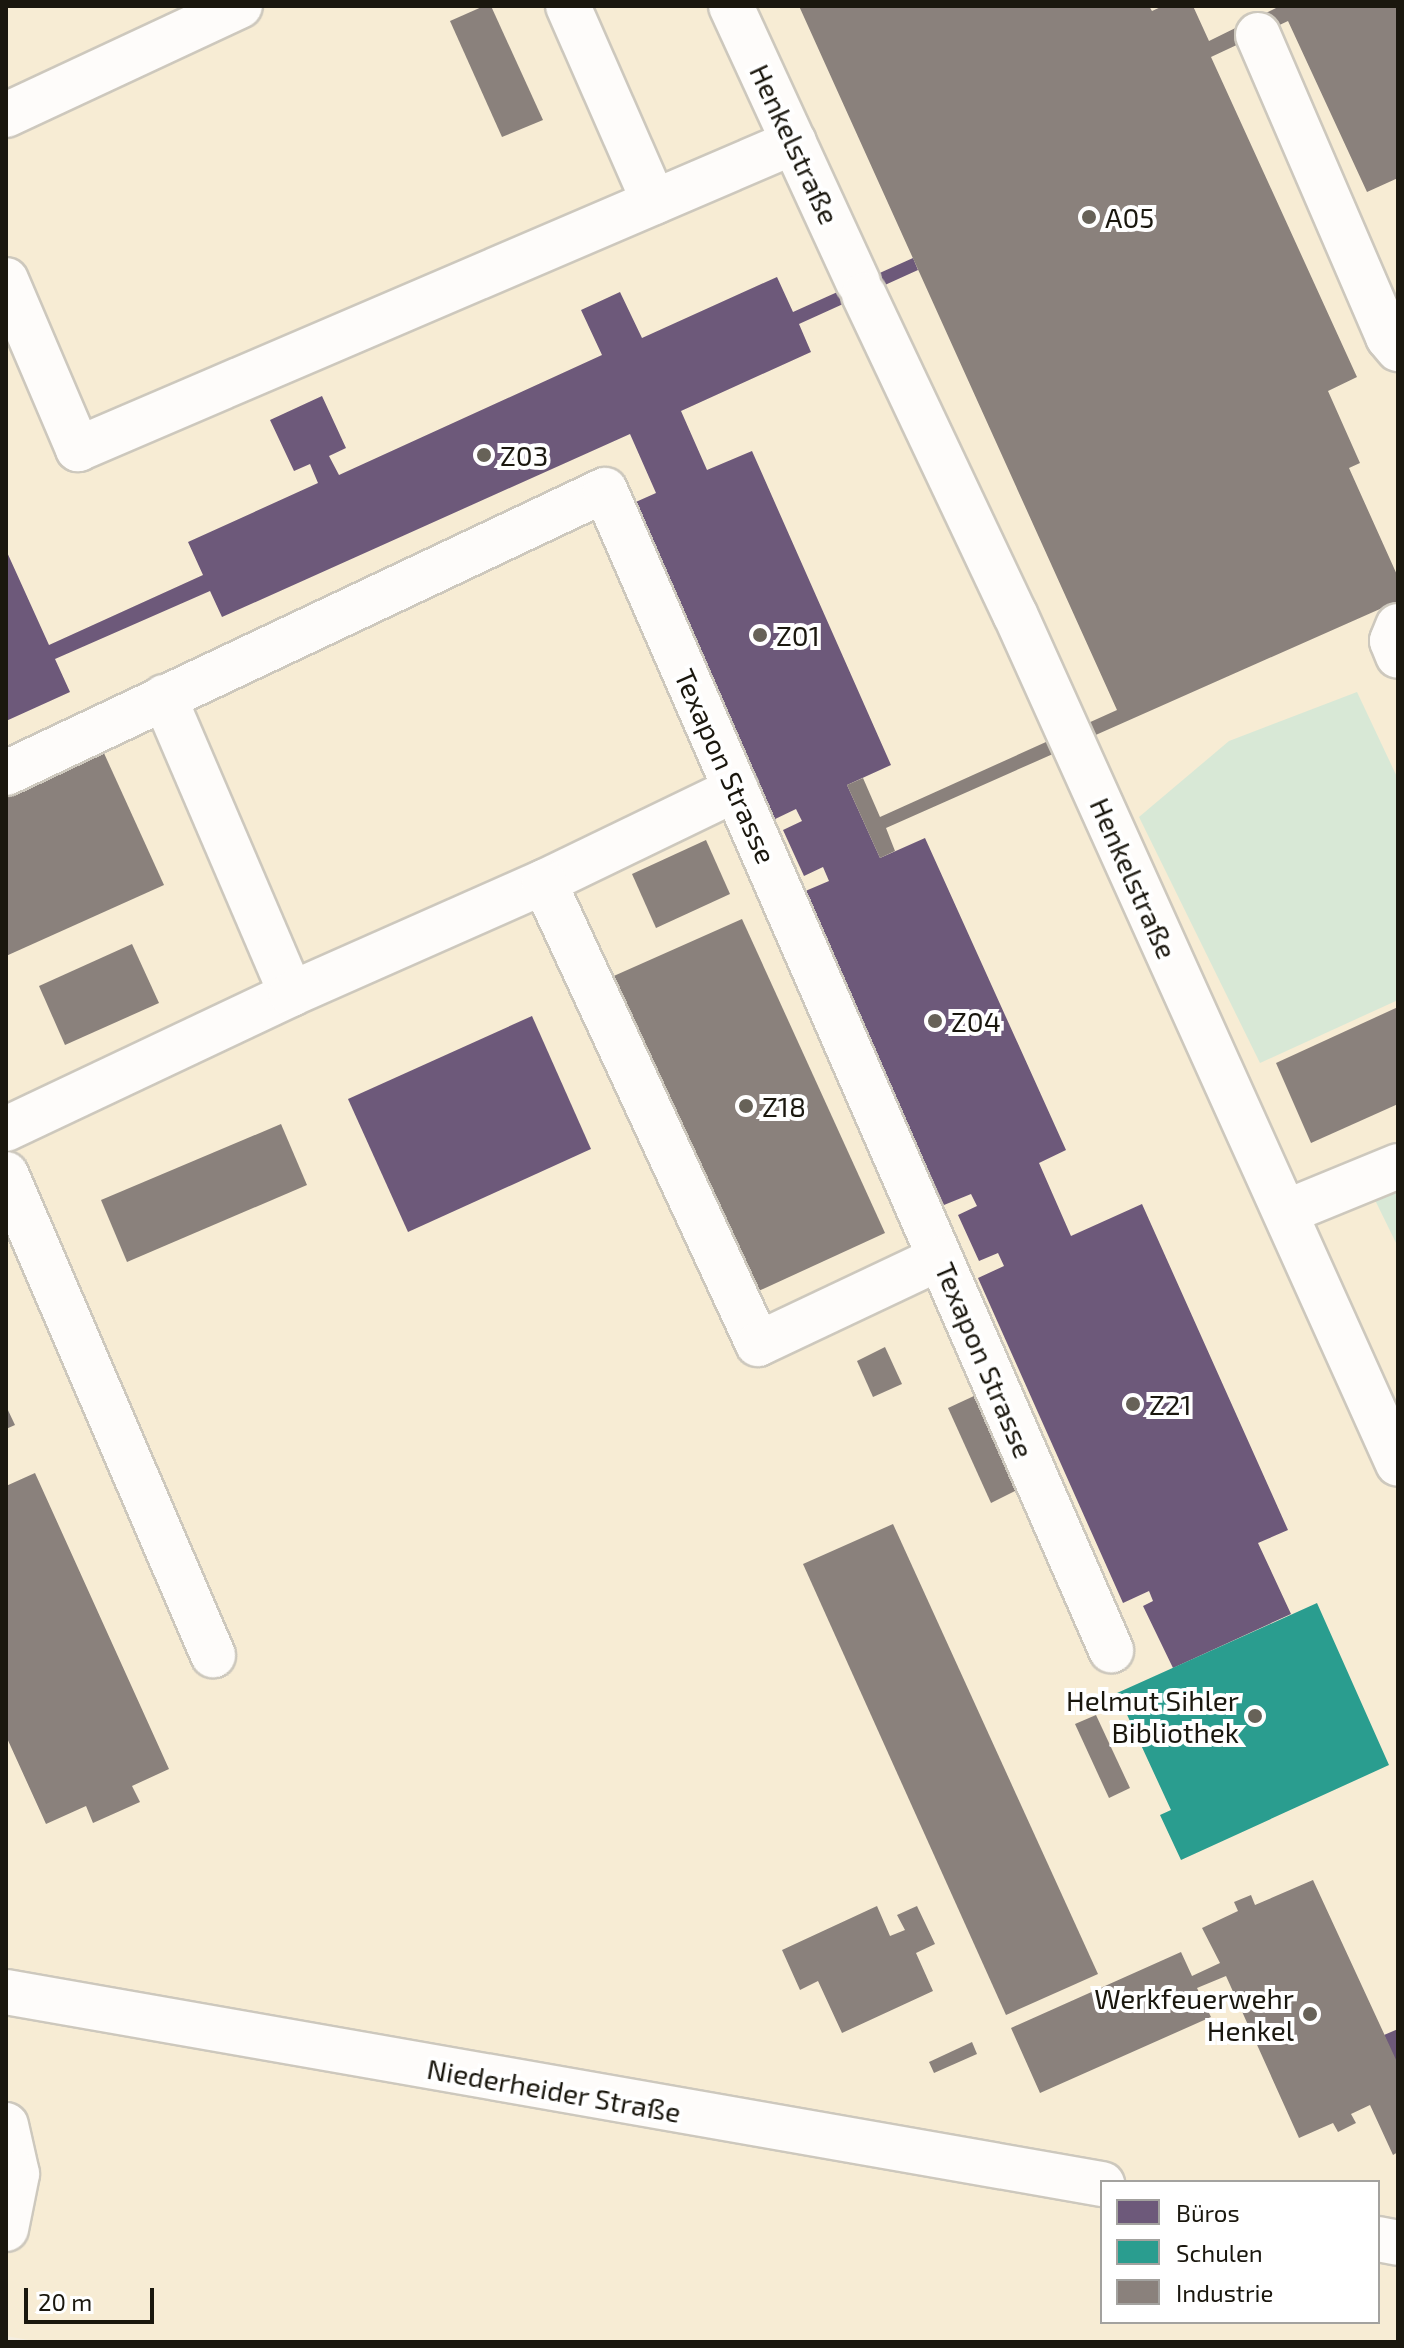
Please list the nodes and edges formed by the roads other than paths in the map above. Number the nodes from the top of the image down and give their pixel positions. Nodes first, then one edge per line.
1 (240, 6) edge
2 (568, 6) edge
3 (731, 6) edge
4 (1251, 20) edge
5 (6, 115) edge
6 (794, 142) junction
7 (654, 202) junction
8 (6, 280) edge
9 (1393, 343) edge
10 (1398, 387) edge
11 (1398, 626) edge
12 (1398, 656) edge
13 (164, 697) junction
14 (6, 773) edge
15 (736, 789) junction
16 (544, 882) junction
17 (291, 994) junction
18 (6, 1129) edge
19 (1398, 1166) edge
20 (6, 1174) edge
21 (1286, 1212) junction
22 (940, 1258) junction
23 (1398, 1464) edge
24 (1111, 1650) dead end
25 (213, 1655) dead end
26 (6, 1992) edge
27 (6, 2125) edge
28 (1100, 2184) edge
29 (6, 2229) edge

1 - 5 street
2 - 7 street
3 - 6 street, Henkelstraße
4 - 9 street
6 - 7 street
6 - 21 street, Henkelstraße
7 - 8 street
9 - 10 street
11 - 12 street
13 - 14 street, Texapon Strasse
13 - 15 street, Texapon Strasse
13 - 17 street
15 - 16 street
15 - 22 street, Texapon Strasse
16 - 17 street
16 - 22 street
17 - 18 street
19 - 21 street
20 - 25 street
21 - 23 street, Henkelstraße
22 - 24 street, Texapon Strasse
26 - 28 street, Niederheider Straße
27 - 29 street

